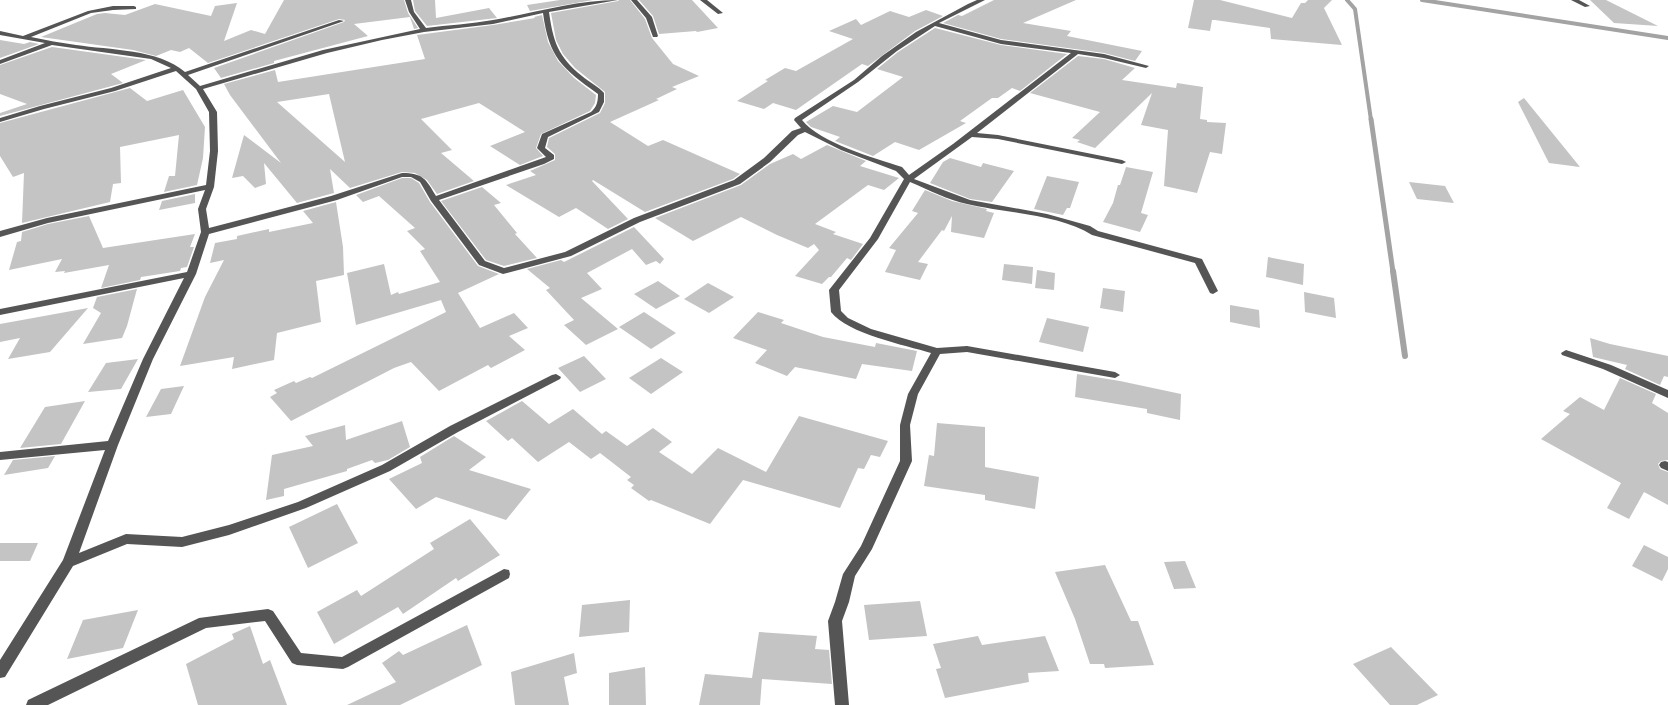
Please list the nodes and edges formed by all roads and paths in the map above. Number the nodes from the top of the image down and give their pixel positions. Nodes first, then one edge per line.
1 (408, 0) edge
2 (564, 0) edge
3 (615, 0) edge
4 (634, 0) edge
5 (703, 0) edge
6 (982, 0) edge
7 (1574, 0) edge
8 (1587, 6) dead end
9 (563, 7) junction
10 (134, 8) dead end
11 (546, 12) junction
12 (720, 12) dead end
13 (341, 21) dead end
14 (936, 24) junction
15 (424, 30) junction
16 (0, 33) edge
17 (656, 36) dead end
18 (25, 37) junction
19 (51, 42) junction
20 (1077, 52) junction
21 (0, 62) edge
22 (1146, 66) dead end
23 (180, 71) junction
24 (199, 88) junction
25 (0, 120) edge
26 (806, 128) junction
27 (970, 135) junction
28 (1122, 162) dead end
29 (908, 179) junction
30 (210, 187) junction
31 (434, 199) junction
32 (205, 232) junction
33 (0, 234) edge
34 (190, 274) junction
35 (1213, 291) dead end
36 (0, 312) edge
37 (937, 351) junction
38 (1566, 353) dead end
39 (1115, 375) dead end
40 (556, 377) dead end
41 (1668, 394) edge
42 (112, 445) junction
43 (0, 456) edge
44 (68, 562) junction
45 (504, 574) dead end
46 (0, 672) edge
47 (33, 705) edge
48 (842, 705) edge

1 - 15 street
2 - 9 street
3 - 9 street
4 - 17 street
5 - 12 street
6 - 14 street
7 - 8 street
9 - 11 street
10 - 18 street
11 - 15 street
11 - 31 street
13 - 23 street
14 - 20 street
14 - 26 street
15 - 24 street
16 - 18 street
18 - 19 street
19 - 21 street
19 - 23 street
20 - 22 street
20 - 27 street
23 - 24 street
23 - 25 street
24 - 30 street
26 - 29 street
26 - 31 street
27 - 28 street
27 - 29 street
29 - 35 street
29 - 37 street
30 - 32 street
30 - 33 street
31 - 32 street
32 - 34 street
34 - 36 street
34 - 42 street
37 - 39 street
37 - 48 street
38 - 41 street
40 - 44 street
42 - 43 street
42 - 44 street
44 - 46 street
45 - 47 street

